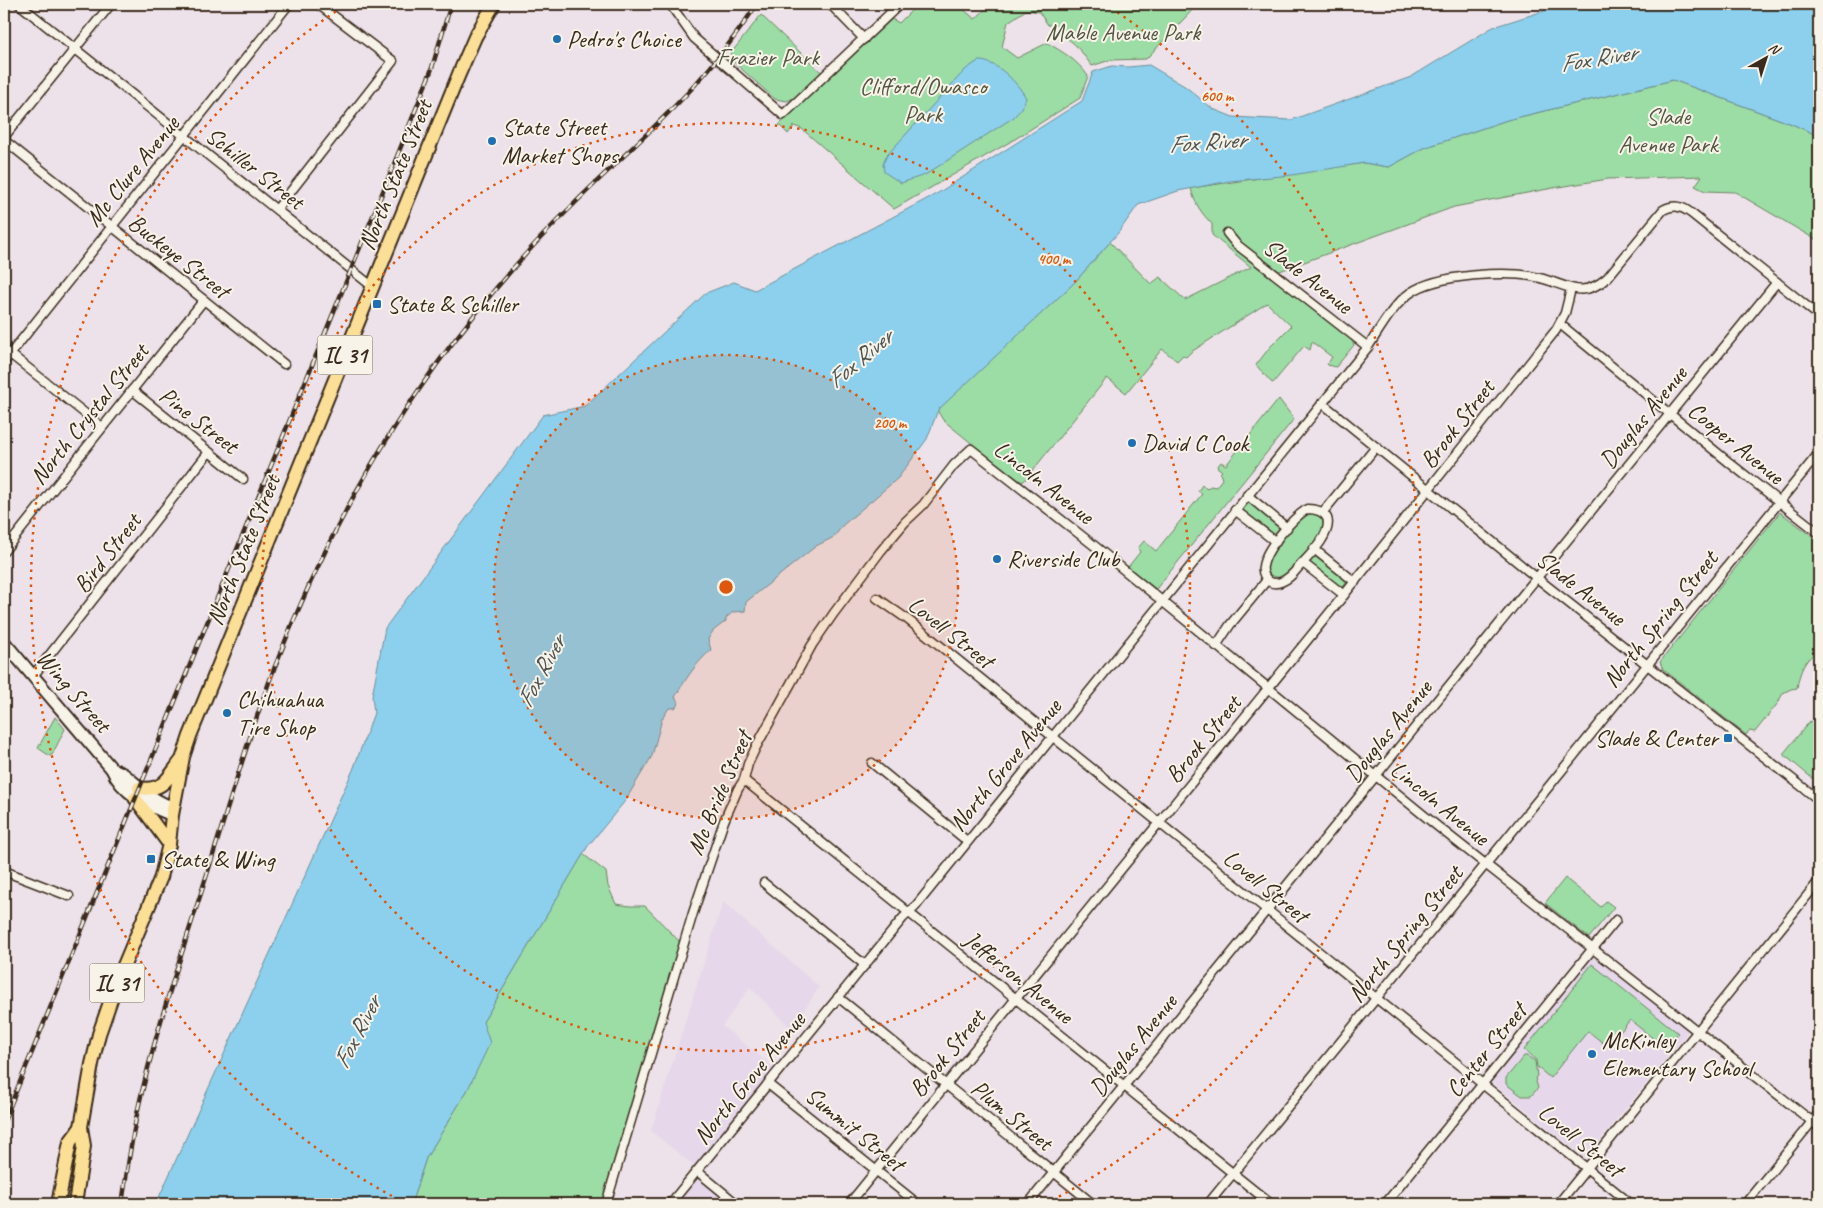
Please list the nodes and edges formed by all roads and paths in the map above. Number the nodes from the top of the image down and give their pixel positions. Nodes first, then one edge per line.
1 (19, 4) edge
2 (111, 4) edge
3 (289, 4) edge
4 (318, 4) edge
5 (494, 4) edge
6 (670, 4) edge
7 (830, 4) edge
8 (900, 4) edge
9 (864, 39) junction
10 (76, 48) junction
11 (184, 136) junction
12 (4, 139) edge
13 (277, 209) junction
14 (111, 226) junction
15 (1227, 233) dead end
16 (1777, 282) junction
17 (373, 287) junction
18 (1571, 289) junction
19 (204, 300) junction
20 (1819, 316) edge
21 (1560, 324) junction
22 (1368, 347) junction
23 (7, 352) edge
24 (4, 362) edge
25 (284, 364) dead end
26 (132, 390) junction
27 (1322, 404) junction
28 (1670, 415) junction
29 (102, 427) junction
30 (1376, 447) junction
31 (971, 449) joint
32 (209, 452) junction
33 (1819, 453) edge
34 (243, 479) dead end
35 (1429, 490) junction
36 (1247, 496) junction
37 (1779, 502) junction
38 (1235, 510) junction
39 (1323, 512) junction
40 (1287, 528) junction
41 (1819, 533) edge
42 (1276, 542) junction
43 (1314, 549) junction
44 (4, 551) edge
45 (1303, 563) junction
46 (1537, 578) junction
47 (1267, 580) junction
48 (1355, 582) junction
49 (1344, 596) junction
50 (876, 598) dead end
51 (1161, 601) junction
52 (4, 642) edge
53 (1216, 646) junction
54 (1647, 665) junction
55 (33, 676) junction
56 (1269, 688) junction
57 (1052, 737) junction
58 (183, 757) junction
59 (872, 763) dead end
60 (1376, 775) junction
61 (744, 780) junction
62 (137, 793) junction
63 (1819, 800) edge
64 (173, 811) junction
65 (1158, 824) junction
66 (967, 841) junction
67 (169, 844) junction
68 (1486, 864) junction
69 (4, 871) edge
70 (1819, 881) edge
71 (764, 883) dead end
72 (69, 896) dead end
73 (1266, 910) junction
74 (909, 913) junction
75 (1616, 920) dead end
76 (1593, 948) junction
77 (865, 965) junction
78 (838, 997) junction
79 (1016, 998) junction
80 (1377, 998) junction
81 (1698, 1030) junction
82 (768, 1084) junction
83 (946, 1085) junction
84 (1483, 1085) junction
85 (1124, 1086) junction
86 (1819, 1113) edge
87 (1812, 1122) junction
88 (1819, 1127) edge
89 (81, 1128) junction
90 (1586, 1168) junction
91 (876, 1170) junction
92 (697, 1172) junction
93 (1054, 1173) junction
94 (1233, 1174) junction
95 (58, 1204) edge
96 (75, 1204) edge
97 (606, 1204) edge
98 (670, 1204) edge
99 (737, 1204) edge
100 (849, 1204) edge
101 (918, 1204) edge
102 (1028, 1204) edge
103 (1093, 1204) edge
104 (1208, 1204) edge
105 (1271, 1204) edge
106 (1386, 1204) edge
107 (1558, 1204) edge
108 (1631, 1204) edge
109 (1745, 1204) edge

1 - 10 street, Schiller Street
2 - 10 street
3 - 11 street, Mc Clure Avenue
4 - 13 street
5 - 17 main road, North State Street / IL 31
6 - 9 street
7 - 9 street
8 - 9 street
10 - 11 street, Schiller Street
10 - 12 street
11 - 13 street, Schiller Street
11 - 14 street, Mc Clure Avenue
12 - 14 street, Buckeye Street
13 - 17 street, Schiller Street
14 - 19 street, Buckeye Street
14 - 23 street, Mc Clure Avenue
15 - 22 street, Slade Avenue
16 - 18 street
16 - 20 street
16 - 28 street, Douglas Avenue
17 - 58 main road, North State Street / IL 31
18 - 21 street, Brook Street
18 - 22 street, North Grove Avenue
19 - 25 street, Buckeye Street
19 - 26 street, North Crystal Street
21 - 28 street, Cooper Avenue
21 - 35 street, Brook Street
22 - 27 street, North Grove Avenue
23 - 24 street, Mc Clure Avenue
23 - 29 street
26 - 29 street, North Crystal Street
26 - 32 street, Pine Street
27 - 30 street, Slade Avenue
27 - 36 street, North Grove Avenue
28 - 37 street, Cooper Avenue
28 - 46 street, Douglas Avenue
29 - 44 street, North Crystal Street
30 - 35 street, Slade Avenue
30 - 39 street
31 - 51 street, Lincoln Avenue
31 - 61 street, Mc Bride Street
32 - 34 street, Pine Street
32 - 55 street, Bird Street
33 - 37 street, North Spring Street
35 - 46 street, Slade Avenue
35 - 48 street, Brook Street
36 - 38 street, North Grove Avenue
36 - 40 street
37 - 41 street, Cooper Avenue
37 - 54 street, North Spring Street
38 - 42 street
38 - 51 street, North Grove Avenue
39 - 40 street
39 - 43 street
40 - 42 street
42 - 47 street
43 - 45 street
43 - 48 street
45 - 47 street
45 - 49 street
46 - 54 street, Slade Avenue
46 - 60 street, Douglas Avenue
47 - 53 street
48 - 49 street, Brook Street
49 - 56 street, Brook Street
50 - 57 street, Lovell Street
51 - 53 street, Lincoln Avenue
51 - 57 street, North Grove Avenue
52 - 55 street, Wing Street
53 - 56 street, Lincoln Avenue
54 - 63 street, Slade Avenue
54 - 68 street, North Spring Street
55 - 62 street, Wing Street
56 - 60 street, Lincoln Avenue
56 - 65 street, Brook Street
57 - 65 street, Lovell Street
57 - 66 street, North Grove Avenue
58 - 62 main road
58 - 64 main road, North State Street / IL 31
59 - 66 street
60 - 68 street, Lincoln Avenue
60 - 73 street, Douglas Avenue
61 - 74 street, Jefferson Avenue
61 - 97 street, Mc Bride Street
62 - 64 street, Wing Street
62 - 67 main road
64 - 67 main road, North State Street / IL 31
65 - 73 street, Lovell Street
65 - 79 street, Brook Street
66 - 74 street, North Grove Avenue
67 - 89 main road, North State Street / IL 31
68 - 76 street, Lincoln Avenue
68 - 80 street, North Spring Street
69 - 72 street
70 - 81 street
71 - 77 street
73 - 80 street, Lovell Street
73 - 85 street, Douglas Avenue
74 - 77 street, North Grove Avenue
74 - 79 street, Jefferson Avenue
75 - 76 street, Center Street
76 - 81 street, Lincoln Avenue
76 - 84 street, Center Street
77 - 78 street, North Grove Avenue
78 - 82 street, North Grove Avenue
78 - 83 street, Plum Street
79 - 83 street, Brook Street
79 - 85 street, Jefferson Avenue
80 - 84 street, Lovell Street
80 - 94 street, North Spring Street
81 - 87 street, Lincoln Avenue
81 - 90 street
82 - 91 street, Summit Street
82 - 92 street, North Grove Avenue
83 - 91 street, Brook Street
83 - 93 street, Plum Street
84 - 90 street, Lovell Street
84 - 106 street, Center Street
85 - 93 street, Douglas Avenue
85 - 94 street, Jefferson Avenue
86 - 87 street
87 - 88 street, Lincoln Avenue
87 - 109 street
89 - 95 main road, North State Street / IL 31
89 - 96 main road, North State Street / IL 31
90 - 107 street
90 - 108 street, Lovell Street
91 - 100 street, Brook Street
91 - 101 street, Summit Street
92 - 98 street, North Grove Avenue
92 - 99 street
93 - 102 street, Douglas Avenue
93 - 103 street, Plum Street
94 - 104 street, North Spring Street
94 - 105 street, Jefferson Avenue

